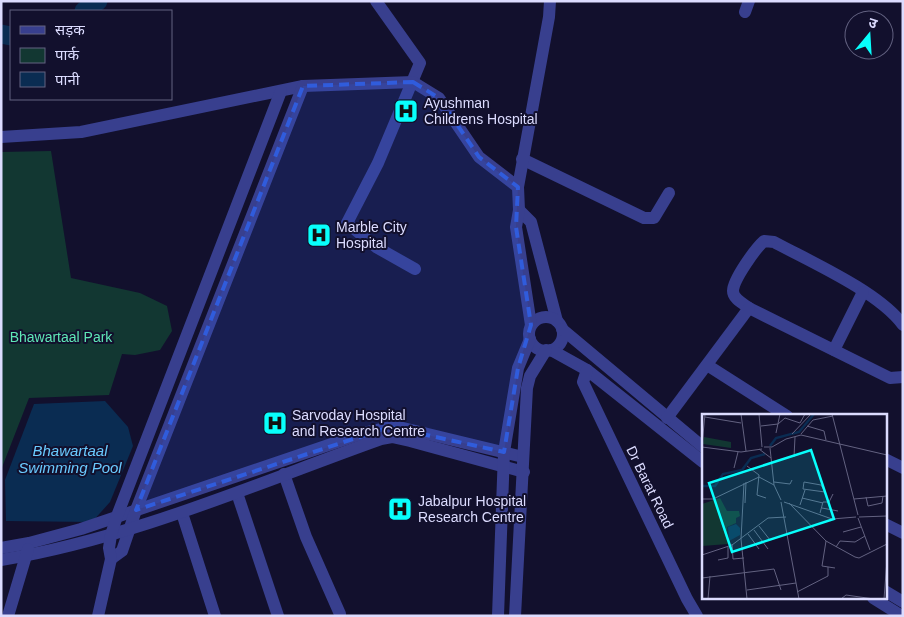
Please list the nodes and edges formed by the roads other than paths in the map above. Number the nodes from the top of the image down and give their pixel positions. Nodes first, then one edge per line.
1 (376, 1) edge
2 (550, 1) edge
3 (559, 1) edge
4 (549, 17) junction
5 (413, 82) junction
6 (303, 86) junction
7 (281, 91) junction
8 (1, 137) edge
9 (522, 159) junction
10 (518, 187) junction
11 (669, 193) dead end
12 (519, 210) junction
13 (415, 269) dead end
14 (862, 292) junction
15 (749, 308) junction
16 (531, 325) junction
17 (560, 325) junction
18 (903, 325) edge
19 (530, 339) junction
20 (549, 350) junction
21 (834, 350) junction
22 (707, 365) junction
23 (587, 370) junction
24 (903, 377) edge
25 (784, 414) edge
26 (667, 418) junction
27 (702, 446) edge
28 (504, 452) junction
29 (523, 457) junction
30 (886, 460) edge
31 (702, 461) edge
32 (504, 468) junction
33 (903, 468) edge
34 (524, 472) junction
35 (284, 474) junction
36 (237, 494) junction
37 (136, 510) junction
38 (182, 513) junction
39 (117, 516) junction
40 (886, 524) edge
41 (128, 530) junction
42 (903, 533) edge
43 (111, 535) junction
44 (1, 548) edge
45 (28, 550) junction
46 (111, 559) junction
47 (1, 560) edge
48 (886, 592) edge
49 (876, 600) edge
50 (903, 602) edge
51 (340, 614) dead end
52 (8, 616) edge
53 (98, 616) edge
54 (214, 616) edge
55 (278, 616) edge
56 (498, 616) edge
57 (515, 616) edge
58 (697, 616) edge
59 (902, 616) edge

1 - 5 street
2 - 4 street
3 - 4 street
4 - 9 street
5 - 6 street
5 - 10 street
5 - 13 street
6 - 7 street
6 - 37 street
7 - 8 street
7 - 39 street
9 - 10 street
9 - 11 street
10 - 12 street
12 - 16 street
12 - 17 street
14 - 15 street
14 - 18 street
14 - 21 street
15 - 21 street
15 - 22 street
16 - 17 street
16 - 19 street
17 - 20 street
17 - 26 street
19 - 20 street
19 - 28 street
20 - 23 street
20 - 29 street
21 - 24 street
22 - 25 street
22 - 26 street
23 - 31 street
23 - 58 street, Dr Barat Road
26 - 27 street
28 - 29 street
28 - 32 street
28 - 37 street
29 - 34 street
30 - 33 street
32 - 34 street
32 - 35 street
32 - 56 street
34 - 57 street
35 - 36 street
35 - 51 street
36 - 38 street
36 - 55 street
37 - 39 street
37 - 41 street
38 - 41 street
38 - 54 street
39 - 43 street
39 - 45 street
40 - 42 street
41 - 43 street
41 - 46 street
43 - 45 street
43 - 46 street
44 - 45 street
45 - 47 street
45 - 52 street
46 - 53 street
48 - 50 street
49 - 59 street

